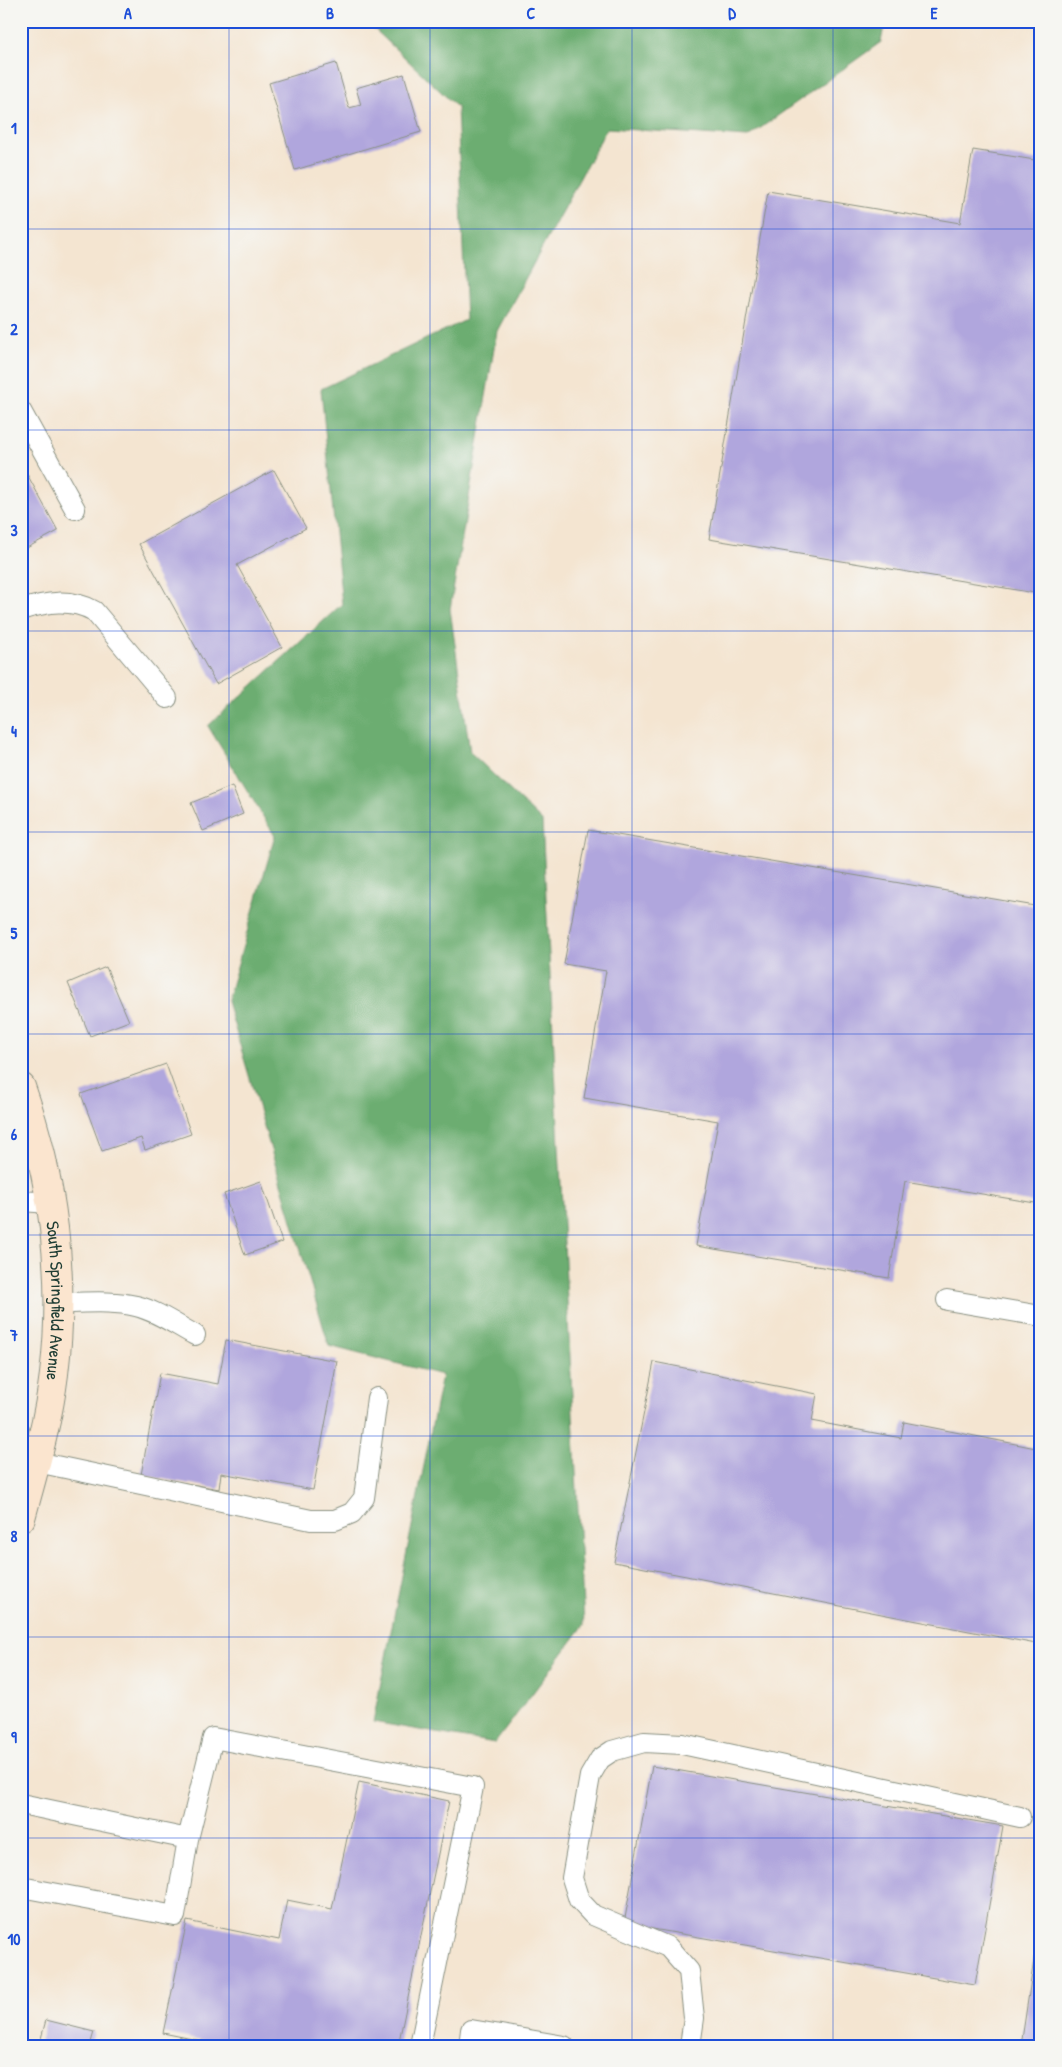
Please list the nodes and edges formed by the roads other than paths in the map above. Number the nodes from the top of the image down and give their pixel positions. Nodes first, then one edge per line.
1 (21, 411) edge
2 (75, 509) dead end
3 (21, 610) edge
4 (167, 698) dead end
5 (21, 1086) edge
6 (21, 1201) edge
7 (50, 1203) junction
8 (947, 1300) dead end
9 (59, 1304) junction
10 (1041, 1316) edge
11 (195, 1335) dead end
12 (377, 1398) dead end
13 (37, 1462) junction
14 (21, 1518) edge
15 (21, 1804) edge
16 (1020, 1817) dead end
17 (188, 1839) junction
18 (21, 1887) edge
19 (420, 2046) edge
20 (469, 2046) edge
21 (564, 2046) edge
22 (690, 2046) edge

1 - 2 lane
3 - 4 lane
5 - 7 main road, South Springfield Avenue
6 - 7 lane
7 - 9 main road, South Springfield Avenue
8 - 10 lane
9 - 11 lane
9 - 13 main road, South Springfield Avenue
12 - 13 lane
13 - 14 main road, South Springfield Avenue
15 - 17 lane
16 - 22 lane
17 - 18 lane
17 - 19 lane
20 - 21 lane

